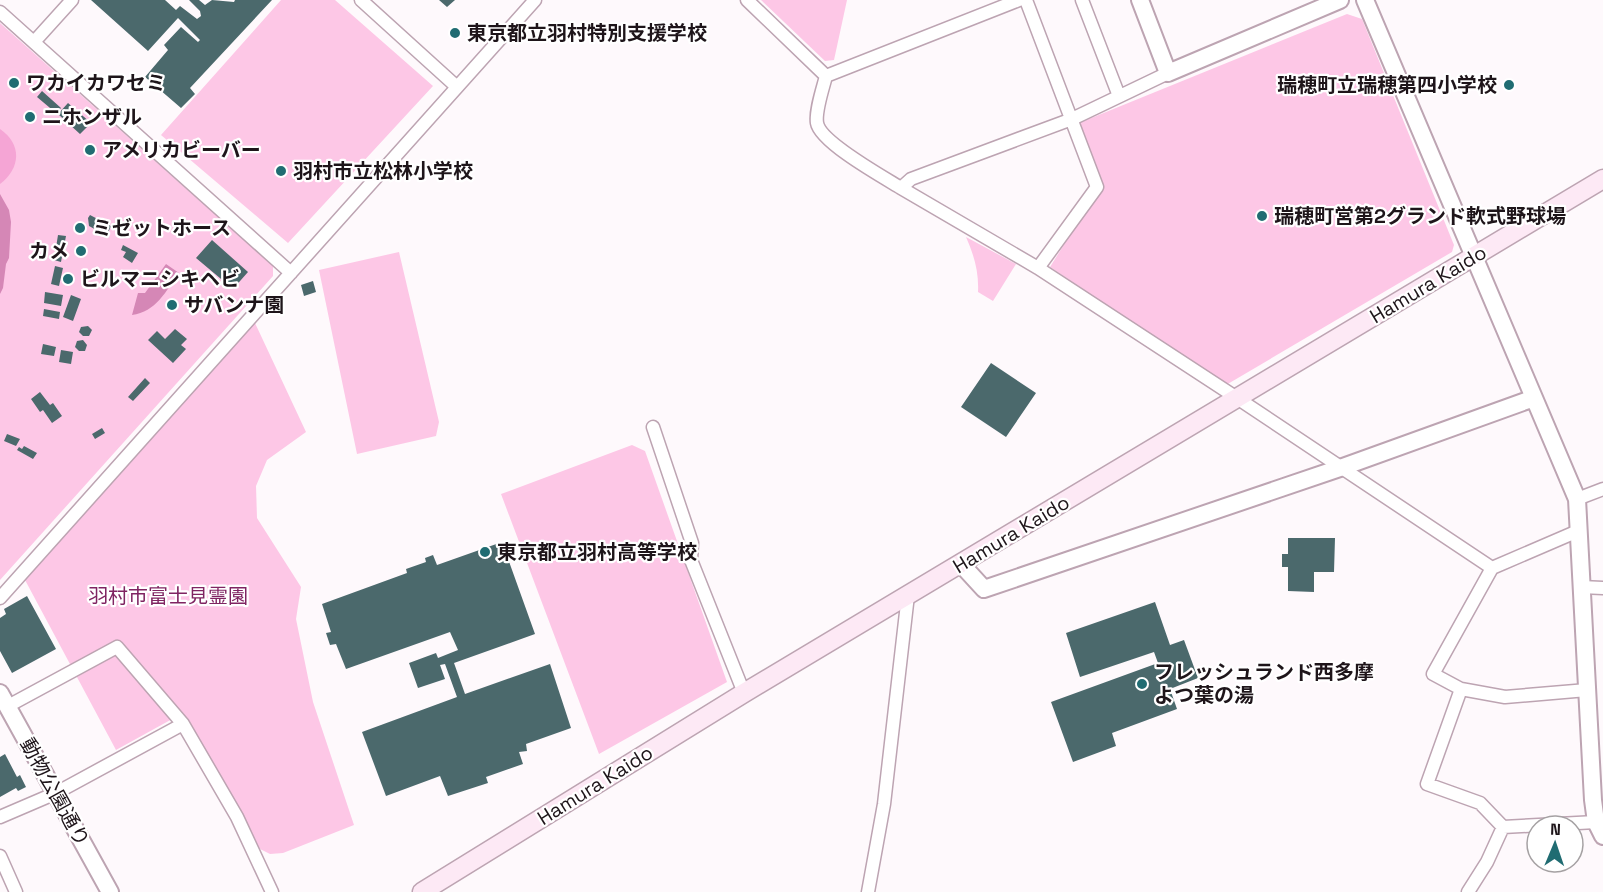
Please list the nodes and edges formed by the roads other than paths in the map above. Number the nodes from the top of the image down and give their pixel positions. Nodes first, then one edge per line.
1 (72, 0) edge
2 (361, 0) edge
3 (535, 0) edge
4 (747, 0) edge
5 (1019, 0) edge
6 (1026, 0) edge
7 (1082, 0) edge
8 (1140, 0) edge
9 (1365, 0) edge
10 (1330, 2) edge
11 (0, 12) edge
12 (34, 42) junction
13 (1168, 73) junction
14 (826, 76) junction
15 (457, 87) junction
16 (1119, 96) junction
17 (1071, 118) junction
18 (1603, 179) edge
19 (901, 188) junction
20 (1475, 256) junction
21 (1038, 268) junction
22 (291, 273) junction
23 (1237, 398) junction
24 (1534, 399) junction
25 (653, 427) dead end
26 (1340, 468) junction
27 (1603, 489) edge
28 (1576, 499) junction
29 (1578, 531) junction
30 (962, 564) junction
31 (1492, 568) junction
32 (1581, 587) junction
33 (1603, 588) edge
34 (908, 595) junction
35 (0, 598) edge
36 (1461, 689) junction
37 (1587, 690) junction
38 (744, 693) junction
39 (4, 700) edge
40 (183, 724) junction
41 (56, 793) junction
42 (0, 817) edge
43 (1503, 827) junction
44 (1600, 829) edge
45 (0, 856) edge
46 (16, 892) edge
47 (110, 892) edge
48 (272, 892) edge
49 (422, 892) edge
50 (868, 892) edge
51 (1468, 892) edge

1 - 12 street
2 - 15 street
3 - 15 street
4 - 14 street
5 - 14 street
6 - 17 street
7 - 16 street
8 - 13 street
9 - 20 street
10 - 13 street
11 - 12 street
12 - 22 street
13 - 16 street
14 - 19 street
15 - 22 street
16 - 17 street
17 - 19 street
17 - 21 street
18 - 20 main road, Hamura Kaido
19 - 21 street
20 - 23 main road, Hamura Kaido
20 - 24 street
21 - 23 street
22 - 35 street
23 - 26 street
23 - 30 main road, Hamura Kaido
24 - 26 street
24 - 28 street
25 - 38 street
26 - 30 street
26 - 31 street
27 - 28 street
28 - 29 street
29 - 31 street
29 - 32 street
30 - 34 main road, Hamura Kaido
31 - 36 street
32 - 33 street
32 - 37 street
34 - 38 main road, Hamura Kaido
34 - 50 street
36 - 37 street
36 - 43 street
37 - 44 street
38 - 49 main road, Hamura Kaido
39 - 40 street
39 - 41 street, 動物公園通り
40 - 41 street
40 - 48 street
41 - 42 street
41 - 47 street, 動物公園通り
43 - 44 street
43 - 51 street
45 - 46 street

